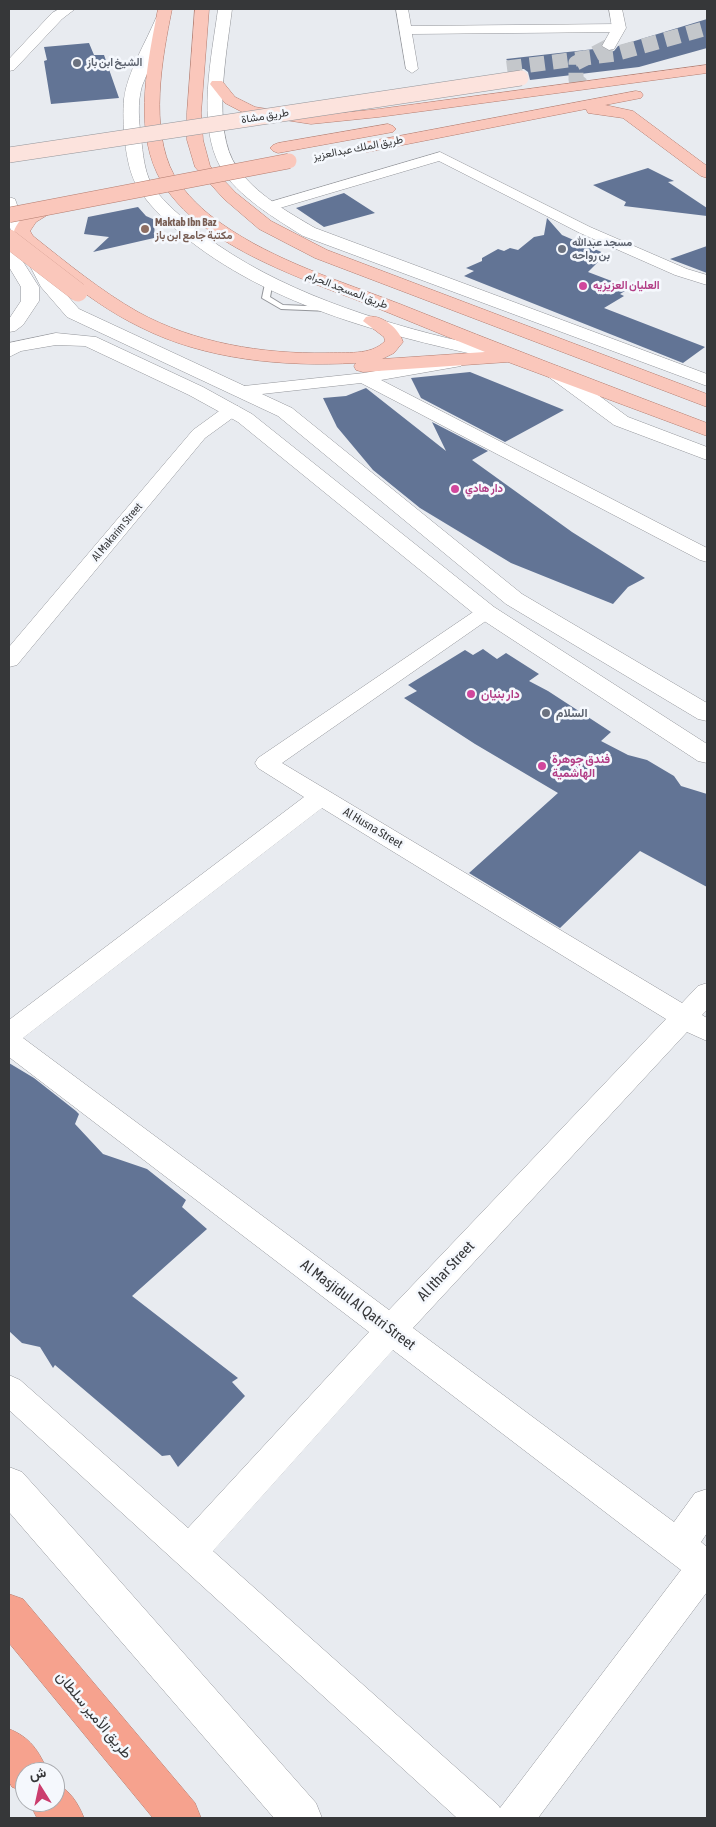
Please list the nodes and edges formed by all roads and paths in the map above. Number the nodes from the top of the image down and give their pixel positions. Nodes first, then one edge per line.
1 (68, 9) edge
2 (202, 9) edge
3 (225, 9) edge
4 (402, 9) edge
5 (616, 9) edge
6 (164, 13) edge
7 (494, 16) dead end
8 (619, 28) junction
9 (497, 29) junction
10 (406, 30) junction
11 (609, 46) tunnel mouth
12 (9, 66) edge
13 (412, 68) dead end
14 (507, 68) tunnel mouth
15 (707, 70) edge
16 (520, 78) tunnel mouth
17 (707, 82) edge
18 (217, 84) junction
19 (674, 88) dead end
20 (517, 118) junction
21 (116, 124) dead end
22 (9, 155) edge
23 (707, 157) edge
24 (707, 174) edge
25 (70, 188) dead end
26 (48, 197) junction
27 (14, 199) edge
28 (268, 207) junction
29 (9, 215) edge
30 (9, 239) edge
31 (9, 253) edge
32 (707, 280) edge
33 (442, 282) junction
34 (422, 293) junction
35 (372, 321) junction
36 (9, 327) edge
37 (114, 333) junction
38 (9, 335) edge
39 (9, 351) edge
40 (511, 356) junction
41 (472, 359) junction
42 (276, 361) junction
43 (553, 371) junction
44 (364, 378) junction
45 (707, 380) edge
46 (244, 391) junction
47 (707, 401) edge
48 (232, 410) junction
49 (707, 430) edge
50 (707, 454) edge
51 (707, 556) edge
52 (486, 612) junction
53 (9, 660) edge
54 (707, 714) edge
55 (707, 755) edge
56 (321, 796) junction
57 (707, 993) edge
58 (696, 1024) edge
59 (9, 1034) edge
60 (9, 1042) edge
61 (391, 1330) junction
62 (9, 1390) edge
63 (9, 1485) edge
64 (707, 1505) edge
65 (678, 1546) junction
66 (189, 1552) junction
67 (706, 1568) edge
68 (9, 1613) edge
69 (9, 1749) edge
70 (19, 1762) edge
71 (180, 1818) edge
72 (301, 1818) edge
73 (485, 1818) edge
74 (515, 1818) edge

1 - 12 street
2 - 34 main road, طريق المسجد الحرام
3 - 18 street
4 - 10 street
5 - 8 street
6 - 35 street
6 - 40 main road, طريق المسجد الحرام
7 - 9 street
8 - 9 street
8 - 11 street
9 - 10 street
10 - 13 street
14 - 21 main road, طريق مشاة
15 - 18 main road
15 - 25 main road, طريق الملك عبدالعزيز
16 - 22 main road, طريق مشاة, bridge
17 - 19 main road
18 - 28 street
20 - 23 main road, طريق الملك عبدالعزيز
20 - 24 main road
20 - 26 main road, طريق الملك عبدالعزيز, bridge
26 - 29 main road, طريق الملك عبدالعزيز, bridge
26 - 42 main road, bridge
27 - 37 street
28 - 32 street
28 - 33 street
30 - 42 main road, bridge
31 - 36 street
33 - 34 main road
33 - 45 street
34 - 47 main road, طريق المسجد الحرام
35 - 40 street
35 - 42 main road
37 - 38 street
37 - 46 street
39 - 48 street
40 - 41 main road
40 - 43 main road, طريق المسجد الحرام
41 - 42 main road
41 - 44 street
43 - 49 main road, طريق المسجد الحرام
43 - 50 street
44 - 46 street
44 - 51 street
46 - 54 street
48 - 52 street
48 - 53 street, Al Makarim Street
52 - 55 street
52 - 56 street, Al Husna Street
56 - 58 street, Al Husna Street
56 - 59 street
57 - 58 street, Al Ithar Street
58 - 61 street, Al Ithar Street
60 - 61 street, Al Masjidul Al Qatri Street
61 - 65 street, Al Masjidul Al Qatri Street
61 - 66 street, Al Ithar Street
62 - 66 street
63 - 72 street
64 - 65 street
65 - 67 street, Al Masjidul Al Qatri Street
66 - 73 street
67 - 74 street
68 - 71 highway, طريق الأمير سلطان
69 - 70 highway

